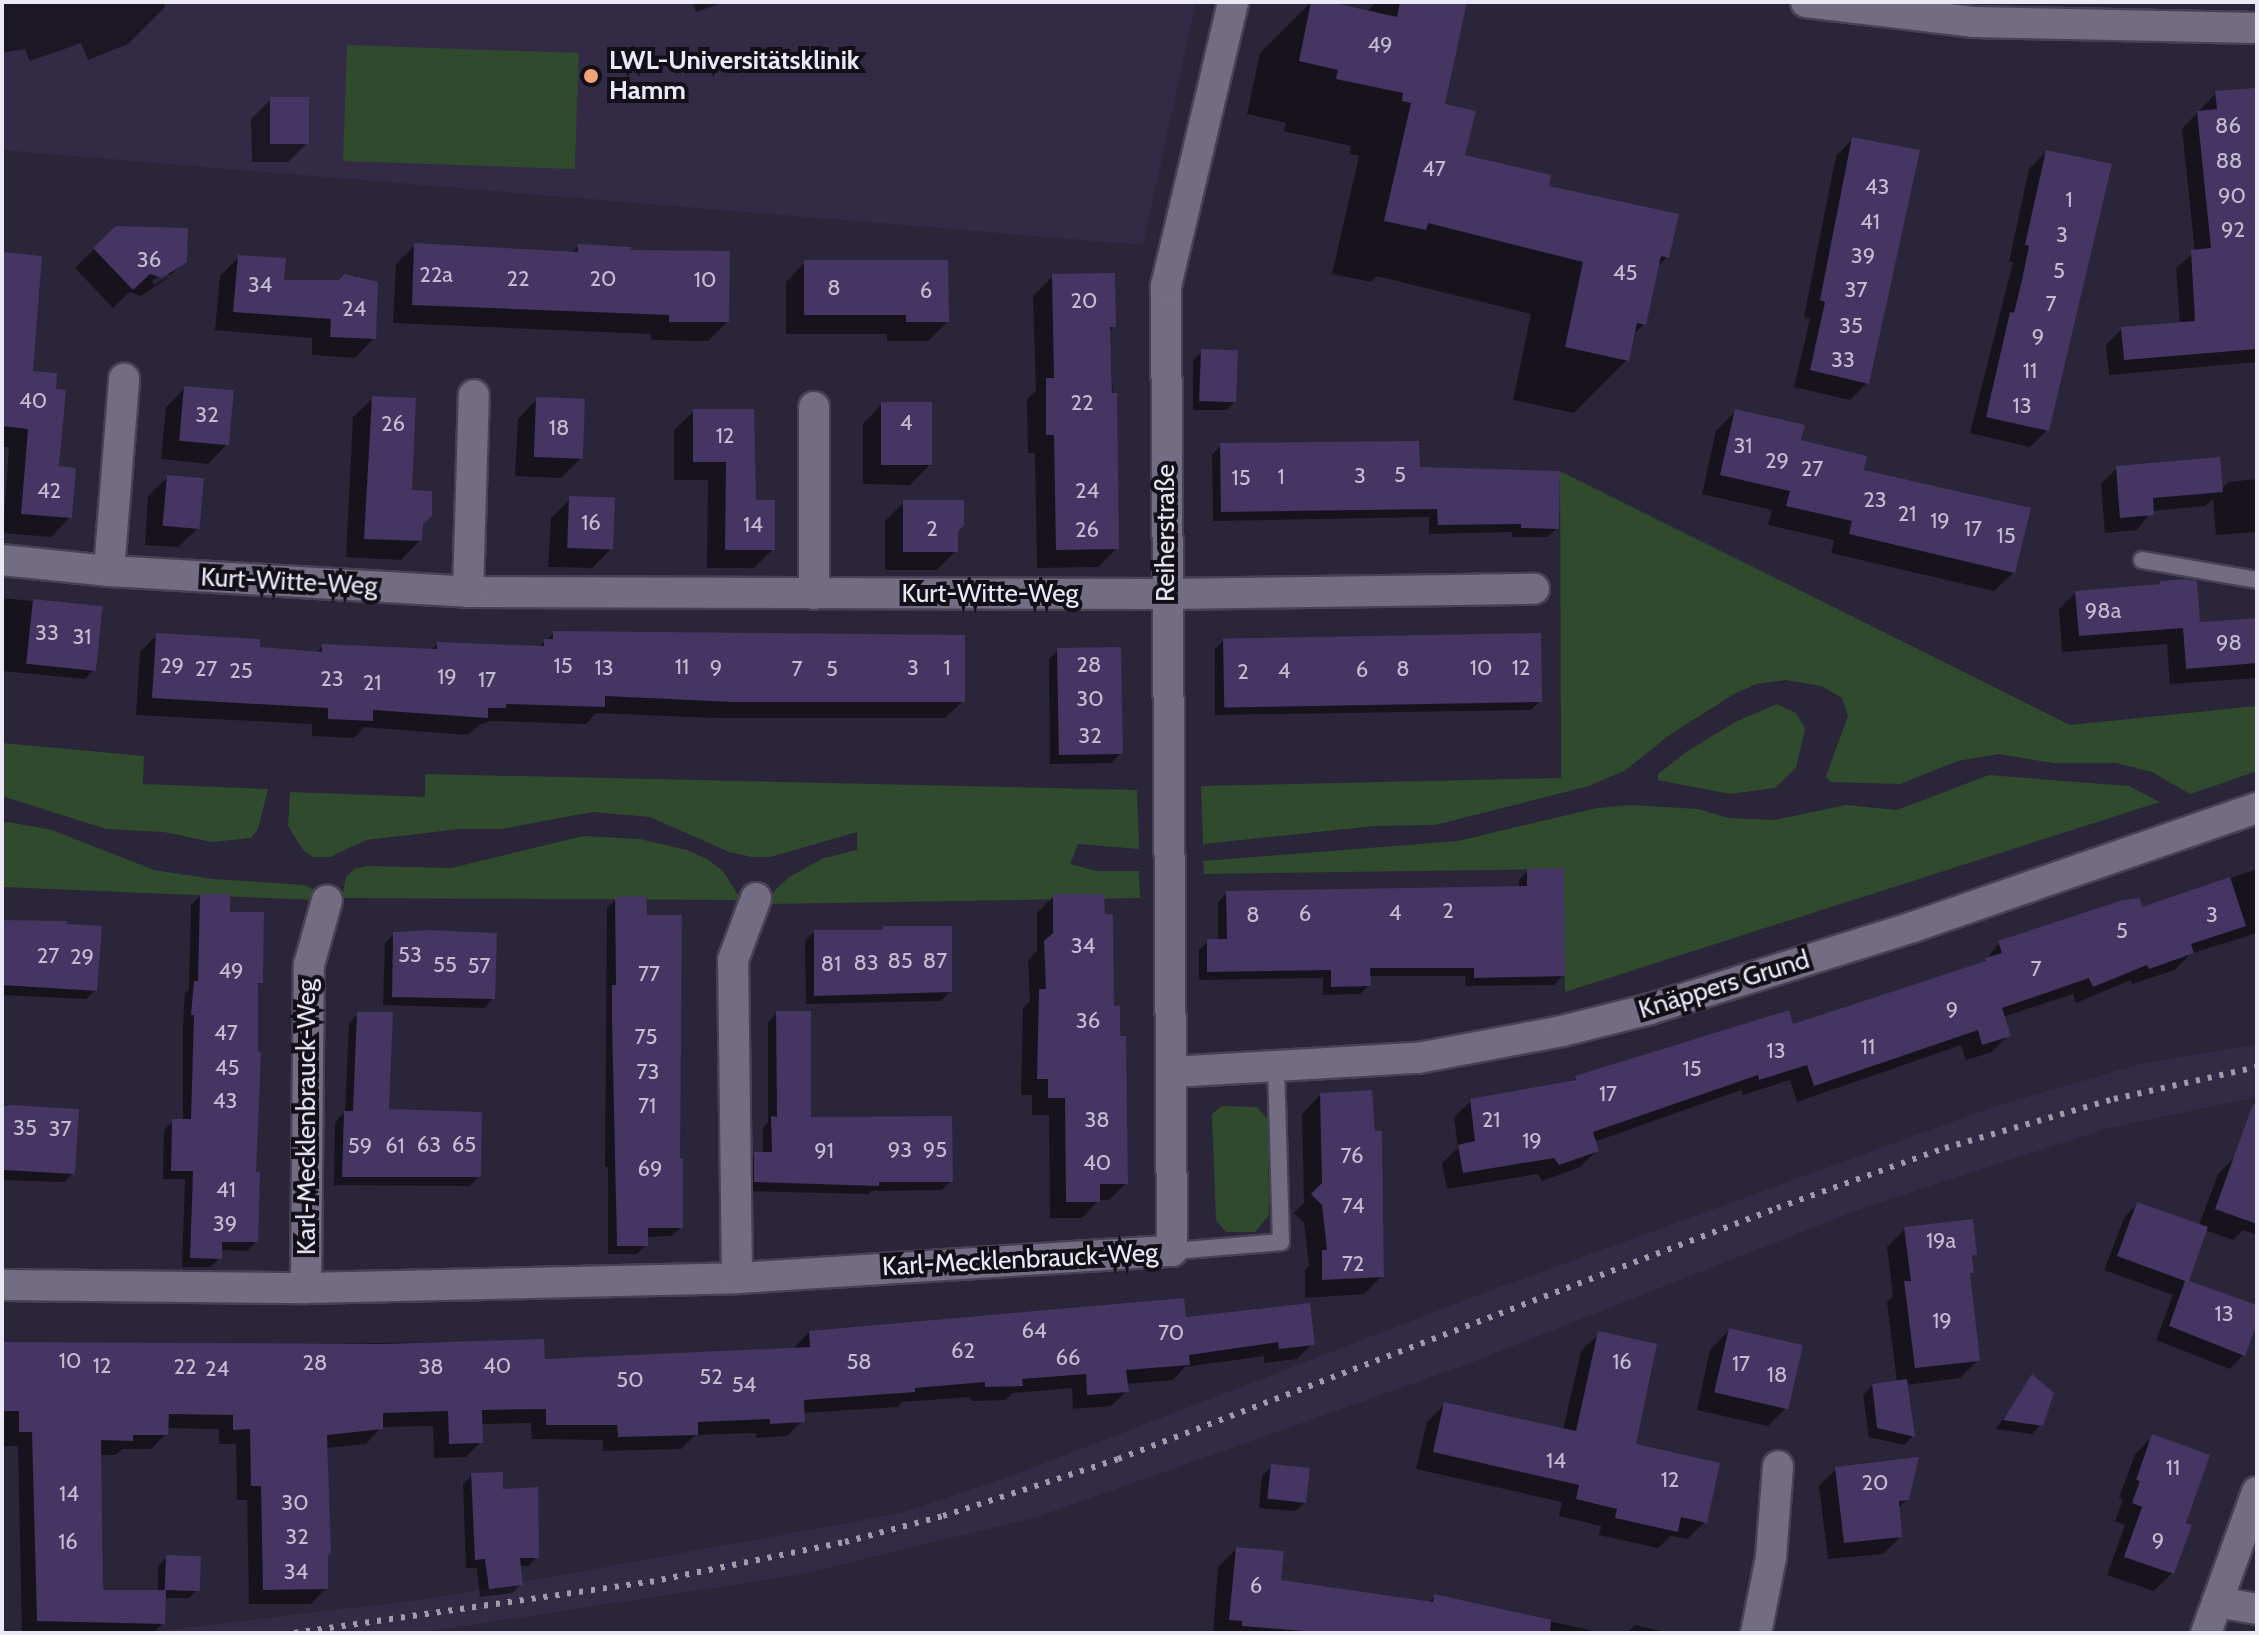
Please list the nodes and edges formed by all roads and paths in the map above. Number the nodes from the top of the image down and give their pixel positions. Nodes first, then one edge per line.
1 (1233, 2) edge
2 (1806, 2) edge
3 (2257, 28) edge
4 (124, 379) dead end
5 (474, 395) dead end
6 (814, 407) dead end
7 (2, 560) edge
8 (2142, 560) dead end
9 (109, 571) junction
10 (2257, 580) edge
11 (1534, 589) dead end
12 (468, 592) junction
13 (814, 594) junction
14 (1166, 594) junction
15 (2257, 808) edge
16 (756, 898) dead end
17 (327, 900) dead end
18 (1276, 1066) junction
19 (1172, 1072) junction
20 (1172, 1251) junction
21 (737, 1278) junction
22 (2, 1285) edge
23 (306, 1288) junction
24 (1778, 1466) dead end
25 (2257, 1492) edge
26 (2217, 1602) junction
27 (2257, 1609) edge
28 (1756, 1633) edge
29 (2206, 1633) edge

1 - 14 street, Reiherstraße
2 - 3 street
4 - 9 street
5 - 12 street
6 - 13 street
7 - 9 street, Kurt-Witte-Weg
8 - 10 lane
9 - 12 street, Kurt-Witte-Weg
11 - 14 street, Kurt-Witte-Weg
12 - 13 street, Kurt-Witte-Weg
13 - 14 street, Kurt-Witte-Weg
14 - 19 street, Reiherstraße
15 - 18 street, Knäppers Grund
16 - 21 street
17 - 23 street, Karl-Mecklenbrauck-Weg
18 - 19 street, Knäppers Grund
18 - 20 lane
19 - 20 street, Karl-Mecklenbrauck-Weg
20 - 21 street, Karl-Mecklenbrauck-Weg
21 - 23 street, Karl-Mecklenbrauck-Weg
22 - 23 street, Karl-Mecklenbrauck-Weg
24 - 28 street
25 - 26 street
26 - 27 street
26 - 29 street

